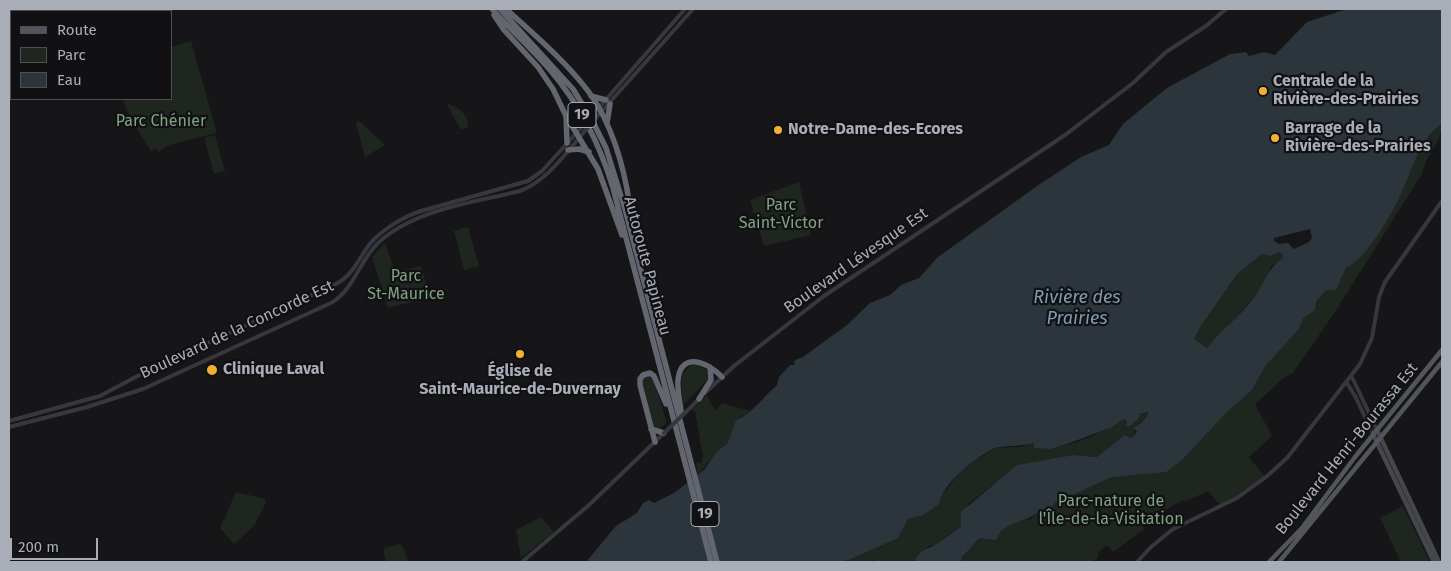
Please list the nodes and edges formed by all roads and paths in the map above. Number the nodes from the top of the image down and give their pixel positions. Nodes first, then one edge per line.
1 (491, 9) edge
2 (500, 9) edge
3 (506, 9) edge
4 (685, 9) edge
5 (693, 9) edge
6 (1226, 9) edge
7 (591, 96) junction
8 (608, 102) junction
9 (598, 112) junction
10 (566, 116) junction
11 (607, 123) junction
12 (581, 132) junction
13 (567, 147) junction
14 (589, 152) junction
15 (1442, 201) edge
16 (631, 245) junction
17 (1442, 350) edge
18 (1442, 362) edge
19 (710, 367) junction
20 (1352, 377) junction
21 (722, 378) junction
22 (1346, 383) junction
23 (699, 399) junction
24 (672, 417) junction
25 (9, 421) edge
26 (9, 427) edge
27 (682, 428) junction
28 (651, 429) junction
29 (1377, 430) junction
30 (664, 433) junction
31 (1373, 434) junction
32 (1381, 437) junction
33 (655, 442) junction
34 (1377, 442) junction
35 (689, 467) junction
36 (522, 562) edge
37 (710, 562) edge
38 (717, 562) edge
39 (1137, 562) edge
40 (1269, 562) edge
41 (1279, 562) edge
42 (1434, 562) edge
43 (1439, 562) edge

1 - 10 highway
1 - 16 highway, Autoroute Papineau / 19
2 - 16 highway, Autoroute Papineau / 19
3 - 7 highway
4 - 8 street, Boulevard de la Concorde Est
5 - 8 street, Boulevard de la Concorde Est
6 - 21 street, Boulevard Lévesque Est
7 - 8 highway
7 - 9 highway
8 - 9 street, Boulevard de la Concorde Est
8 - 11 highway
9 - 11 highway
9 - 12 street, Boulevard de la Concorde Est, bridge
10 - 12 highway
10 - 13 highway
11 - 16 highway
12 - 13 street, Boulevard de la Concorde Est
12 - 14 highway
13 - 14 highway
13 - 25 street, Boulevard de la Concorde Est
13 - 26 street, Boulevard de la Concorde Est
14 - 16 highway
15 - 20 street
16 - 24 highway, Autoroute Papineau / 19
16 - 27 highway, Autoroute Papineau / 19
17 - 29 main road, Boulevard Henri-Bourassa Est
18 - 32 main road, Boulevard Henri-Bourassa Est
19 - 21 highway
19 - 23 highway
19 - 27 highway
20 - 22 street
20 - 29 street
21 - 23 street, Boulevard Lévesque Est
22 - 31 street
22 - 39 street
23 - 30 street, Boulevard Lévesque Est, bridge
24 - 28 highway
24 - 35 highway, Autoroute Papineau / 19
27 - 35 highway, Autoroute Papineau / 19
28 - 30 highway
28 - 33 highway
29 - 31 main road, Boulevard Henri-Bourassa Est
29 - 32 main road
30 - 33 street, Boulevard Lévesque Est
31 - 34 main road
31 - 40 main road, Boulevard Henri-Bourassa Est
32 - 34 main road, Boulevard Henri-Bourassa Est
32 - 43 main road
33 - 36 street, Boulevard Lévesque Est
34 - 41 main road, Boulevard Henri-Bourassa Est
34 - 42 main road
35 - 37 highway, Autoroute Papineau / 19
35 - 38 highway, Autoroute Papineau / 19

